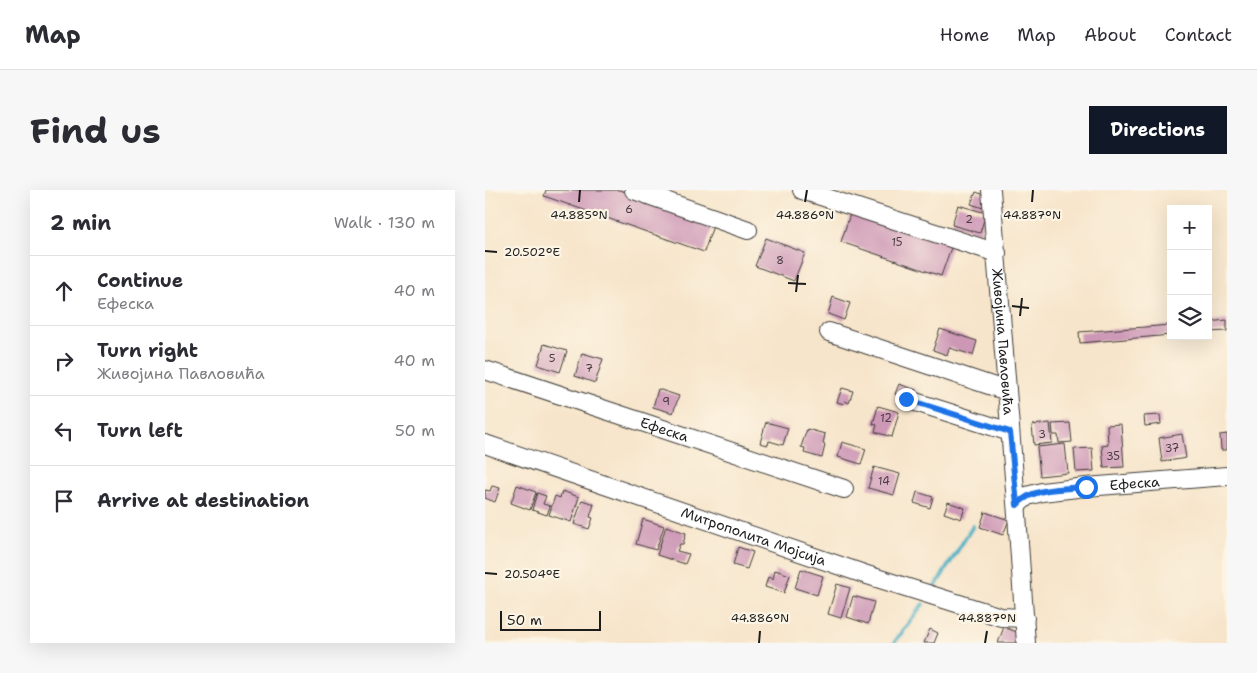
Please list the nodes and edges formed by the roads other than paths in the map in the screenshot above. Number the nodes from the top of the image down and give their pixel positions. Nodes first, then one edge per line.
1 (634, 190) edge
2 (802, 190) edge
3 (992, 190) edge
4 (748, 230) dead end
5 (997, 253) junction
6 (829, 332) dead end
7 (485, 370) edge
8 (1007, 391) junction
9 (906, 399) dead end
10 (1010, 432) junction
11 (485, 444) edge
12 (1227, 476) edge
13 (844, 489) dead end
14 (1017, 505) junction
15 (1025, 618) junction
16 (1026, 643) edge

1 - 4 street
2 - 5 street
3 - 5 street, Живојина Павловића
5 - 8 street, Живојина Павловића
6 - 8 street
7 - 13 street, Ефеска
8 - 10 street, Живојина Павловића
9 - 10 street
10 - 14 street, Живојина Павловића
11 - 15 street, Митрополита Мојсија
12 - 14 street, Ефеска
14 - 15 street, Живојина Павловића
15 - 16 street, Живојина Павловића

